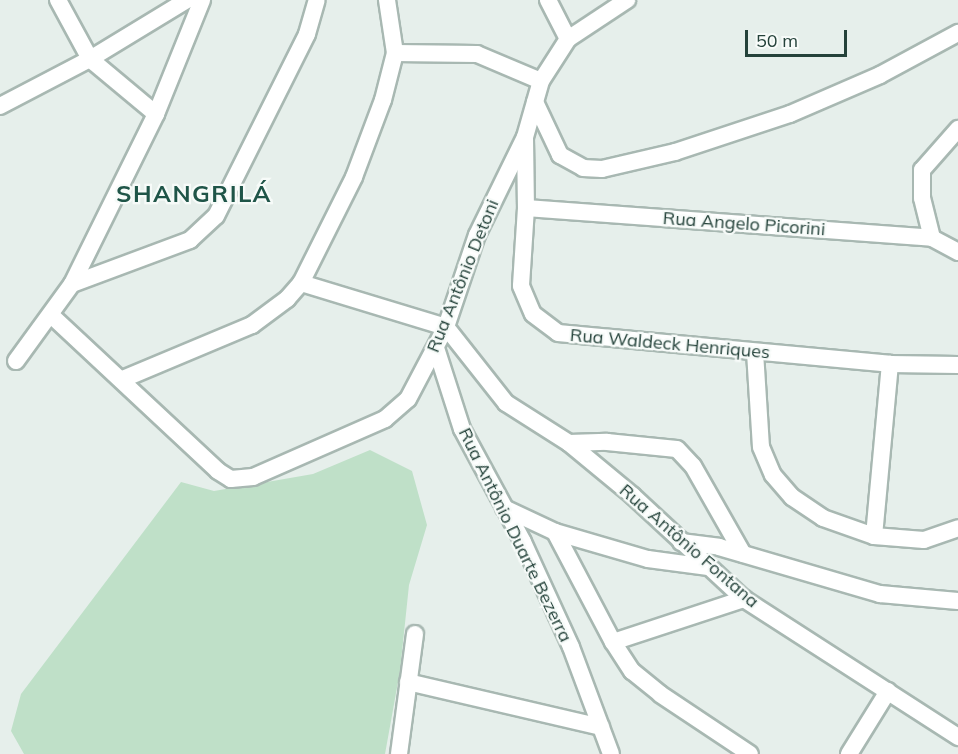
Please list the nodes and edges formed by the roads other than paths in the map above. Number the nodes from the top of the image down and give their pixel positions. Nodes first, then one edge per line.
1 (58, 0) edge
2 (187, 0) edge
3 (202, 0) edge
4 (317, 0) edge
5 (387, 0) edge
6 (548, 0) edge
7 (627, 0) edge
8 (957, 31) edge
9 (568, 39) junction
10 (395, 53) junction
11 (90, 59) junction
12 (542, 81) junction
13 (535, 102) junction
14 (0, 106) edge
15 (156, 114) junction
16 (958, 129) edge
17 (525, 137) junction
18 (526, 208) junction
19 (932, 238) junction
20 (958, 252) edge
21 (301, 283) junction
22 (72, 284) junction
23 (52, 316) junction
24 (446, 327) junction
25 (436, 348) junction
26 (755, 352) junction
27 (16, 361) dead end
28 (890, 364) junction
29 (958, 365) edge
30 (123, 379) junction
31 (569, 444) junction
32 (504, 508) junction
33 (958, 528) edge
34 (555, 532) junction
35 (874, 536) junction
36 (681, 542) junction
37 (743, 554) junction
38 (708, 567) junction
39 (744, 599) junction
40 (958, 601) edge
41 (415, 634) dead end
42 (613, 642) junction
43 (408, 682) junction
44 (888, 691) junction
45 (601, 727) junction
46 (958, 736) edge
47 (399, 754) edge
48 (611, 754) edge
49 (750, 754) edge
50 (849, 754) edge

1 - 11 street
2 - 11 street
3 - 15 street
4 - 22 street
5 - 10 street
6 - 9 street
7 - 9 street
8 - 13 street
9 - 12 street
10 - 12 street
10 - 21 street
11 - 14 street
11 - 15 street
12 - 13 street
13 - 17 street
15 - 22 street
16 - 19 street
17 - 18 street, Rua Waldeck Henriques
17 - 24 street, Rua Antônio Detoni
18 - 19 street, Rua Angelo Picorini
18 - 26 street, Rua Waldeck Henriques
19 - 20 street, Rua Angelo Picorini
21 - 24 street
21 - 30 street
22 - 23 street
23 - 27 street
23 - 30 street
24 - 25 street, Rua Antônio Detoni
24 - 31 street, Rua Antônio Fontana
25 - 30 street, Rua Antônio Detoni
25 - 32 street, Rua Antônio Duarte Bezerra
26 - 28 street, Rua Waldeck Henriques
26 - 35 street
28 - 29 street, Rua Waldeck Henriques
28 - 35 street
31 - 36 street, Rua Antônio Fontana
31 - 37 street
32 - 34 street
32 - 45 street, Rua Antônio Duarte Bezerra
33 - 35 street
34 - 38 street
34 - 42 street
36 - 37 street
36 - 38 street, Rua Antônio Fontana
37 - 40 street
38 - 39 street, Rua Antônio Fontana
39 - 42 street
39 - 44 street, Rua Antônio Fontana
41 - 43 street
42 - 49 street
43 - 45 street
43 - 47 street
44 - 46 street, Rua Antônio Fontana
44 - 50 street
45 - 48 street, Rua Antônio Duarte Bezerra

